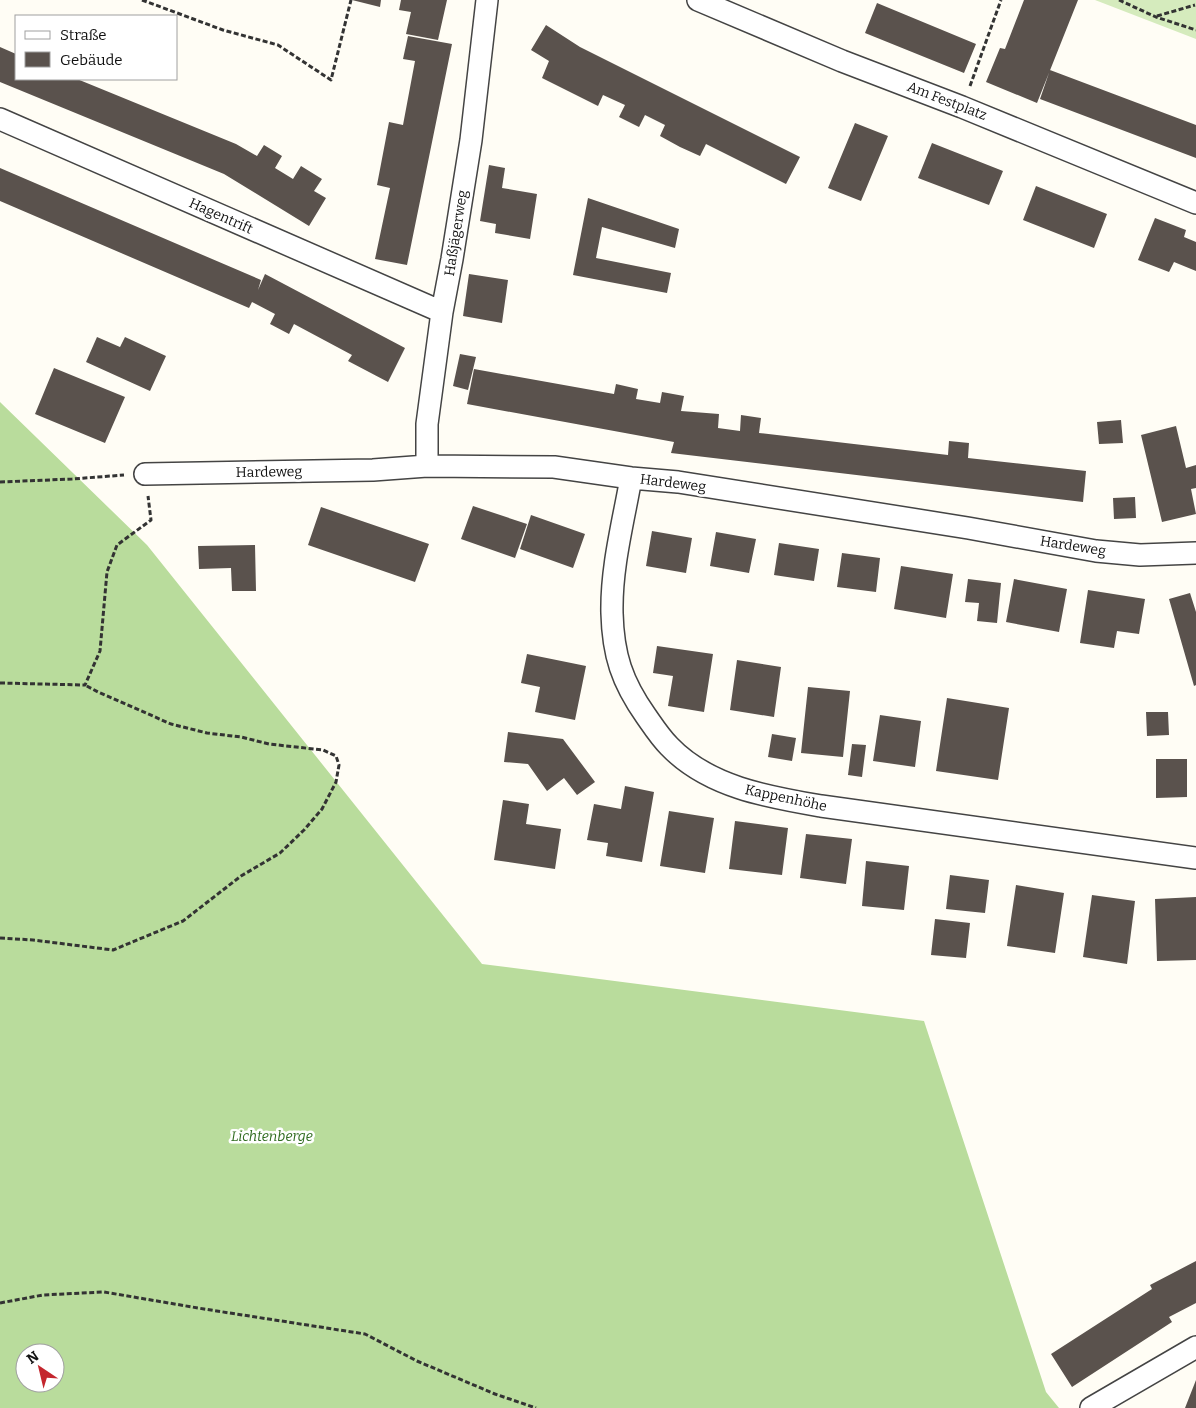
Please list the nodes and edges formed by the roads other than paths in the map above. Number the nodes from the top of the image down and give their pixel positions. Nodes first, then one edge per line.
1 (487, 0) edge
2 (698, 0) edge
3 (0, 119) edge
4 (1196, 203) edge
5 (442, 312) junction
6 (427, 466) junction
7 (145, 474) road end
8 (631, 478) junction
9 (1196, 553) edge
10 (1196, 858) edge
11 (1196, 1347) edge
12 (1091, 1408) edge

1 - 5 street, Haßjägerweg
2 - 4 street, Am Festplatz
3 - 5 street, Hagentrift
5 - 6 street, Haßjägerweg
6 - 7 street, Hardeweg
6 - 8 street, Hardeweg
8 - 9 street, Hardeweg
8 - 10 street, Kappenhöhe
11 - 12 street

